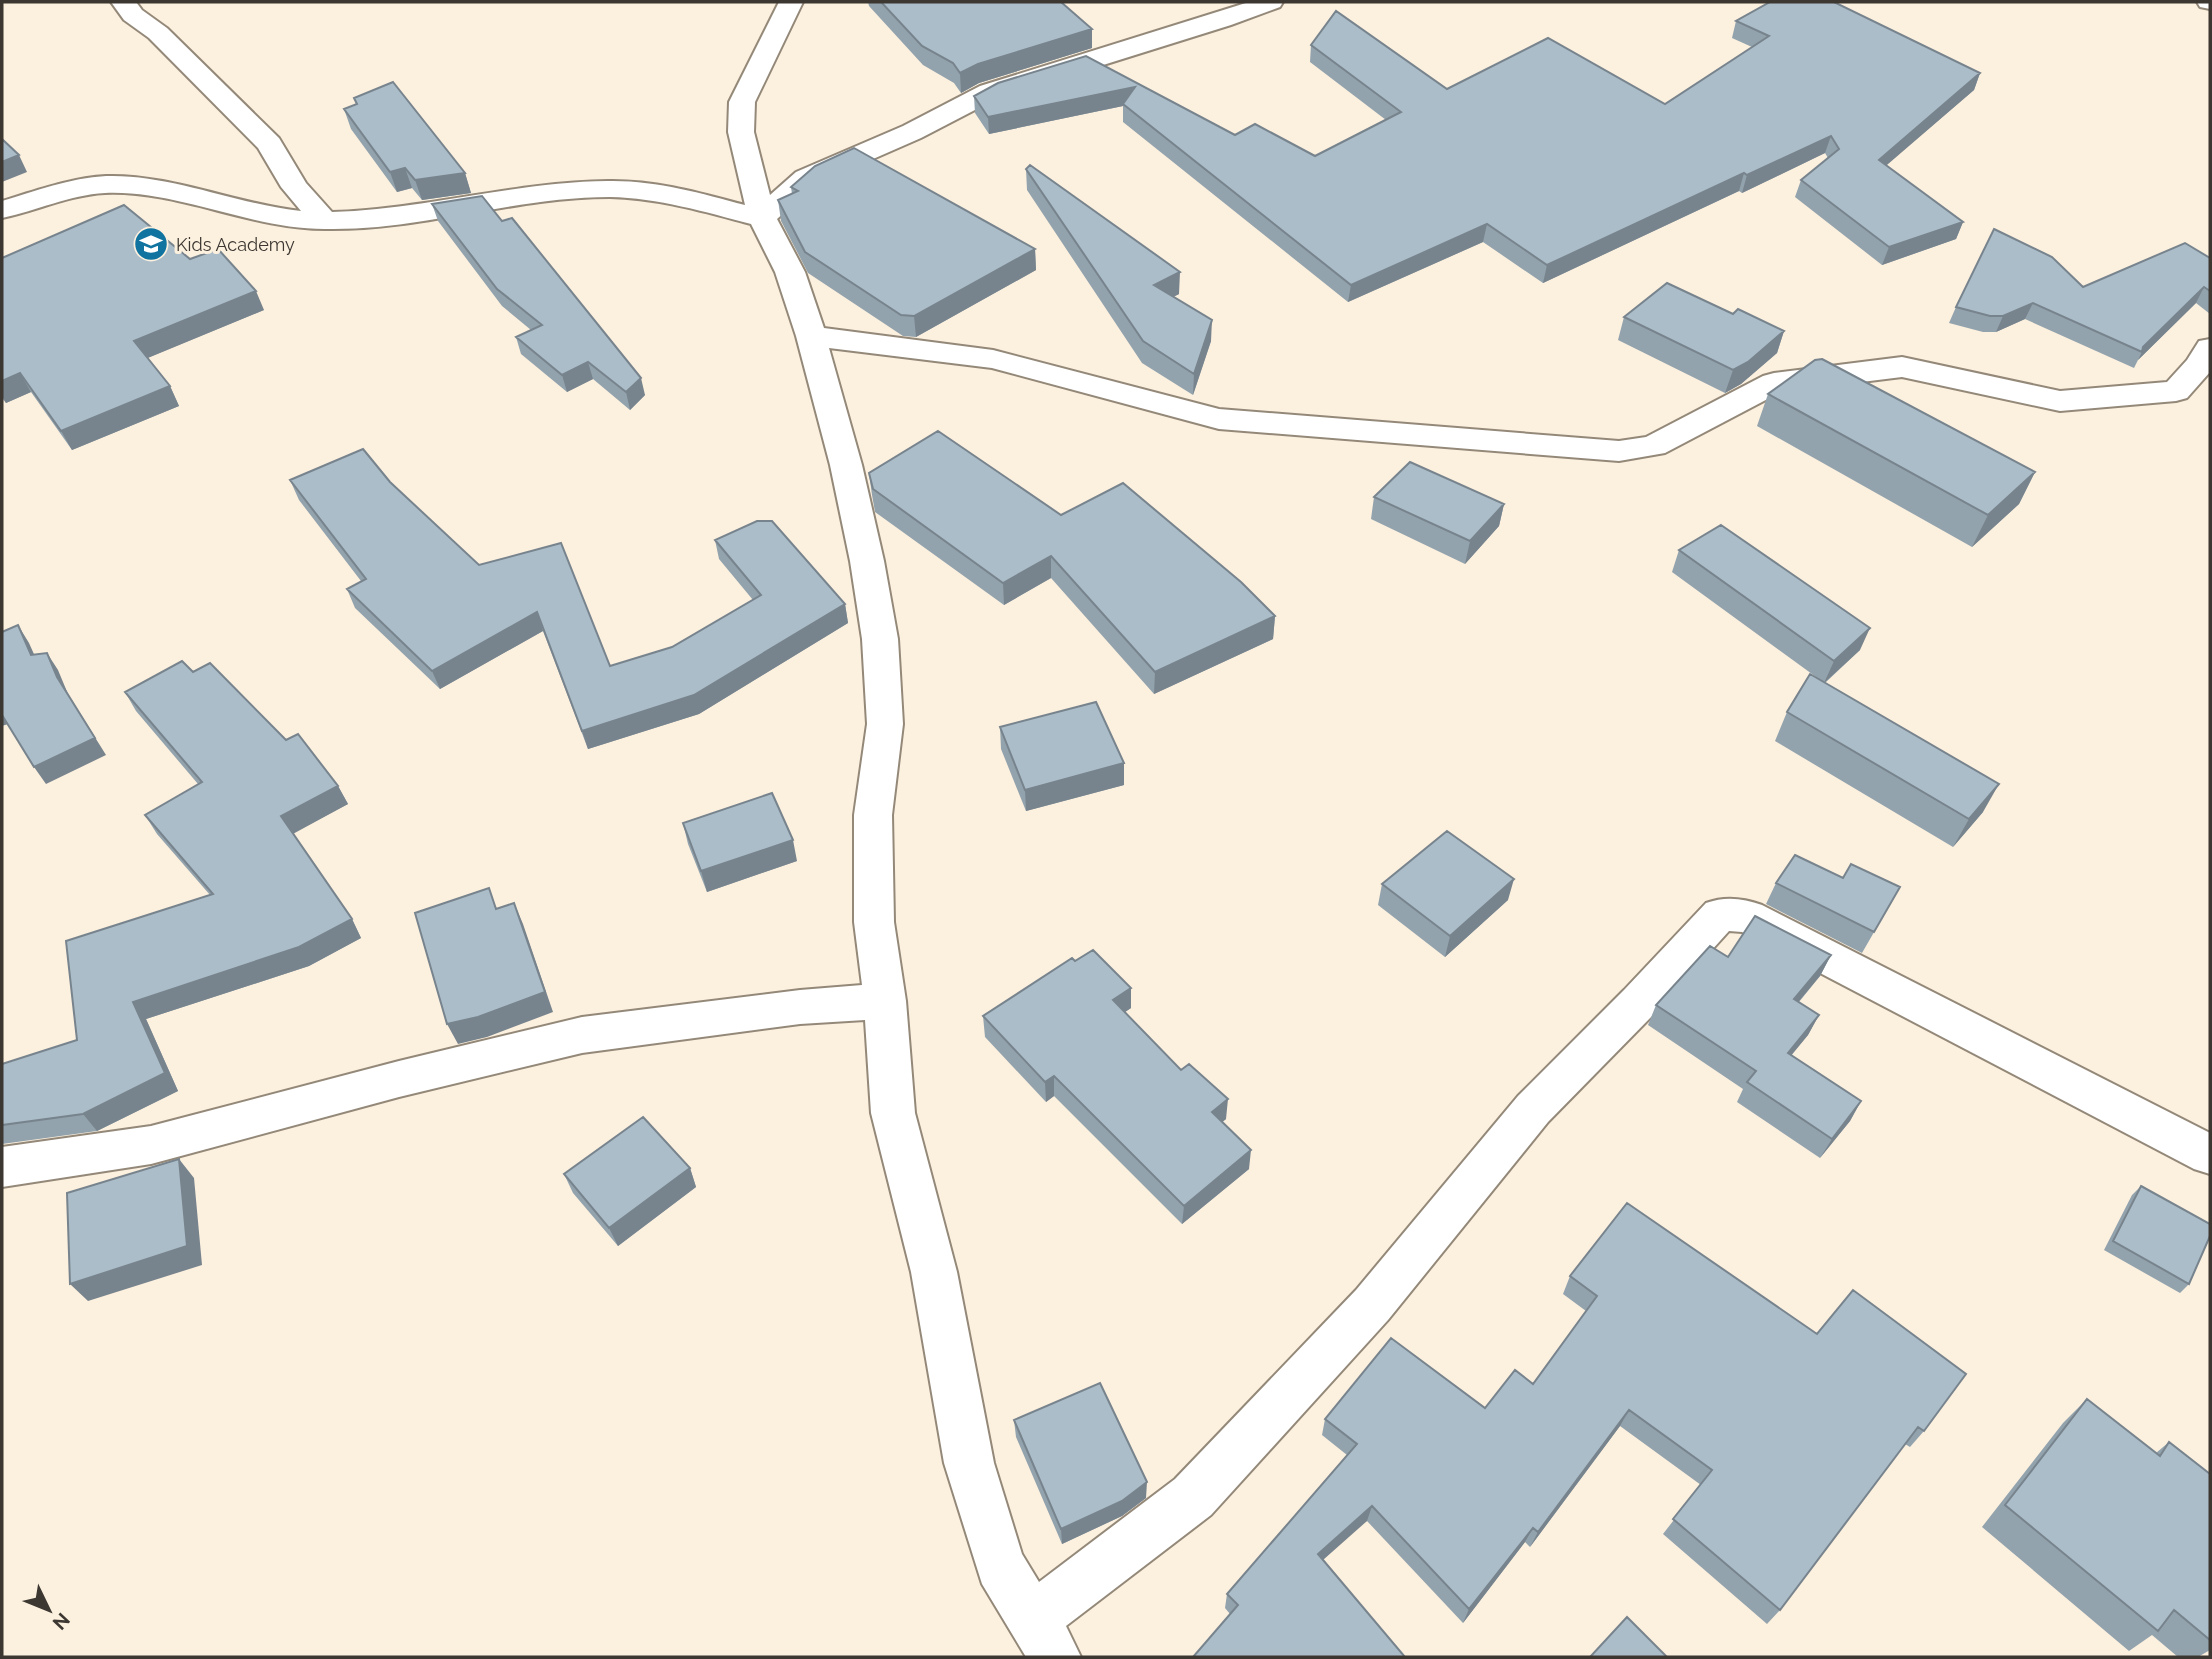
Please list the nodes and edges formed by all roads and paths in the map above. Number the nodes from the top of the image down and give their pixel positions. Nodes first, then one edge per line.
1 (123, 2) edge
2 (791, 2) edge
3 (1270, 2) edge
4 (2, 210) edge
5 (762, 218) junction
6 (324, 222) junction
7 (811, 336) junction
8 (2210, 348) edge
9 (885, 1000) junction
10 (2210, 1155) edge
11 (2, 1167) edge
12 (1032, 1619) junction
13 (1055, 1657) edge

1 - 6 street
2 - 5 street
3 - 5 street
4 - 6 street
5 - 6 street
5 - 7 street
7 - 8 street
7 - 9 street
9 - 11 street
9 - 12 street
10 - 12 street
12 - 13 street

